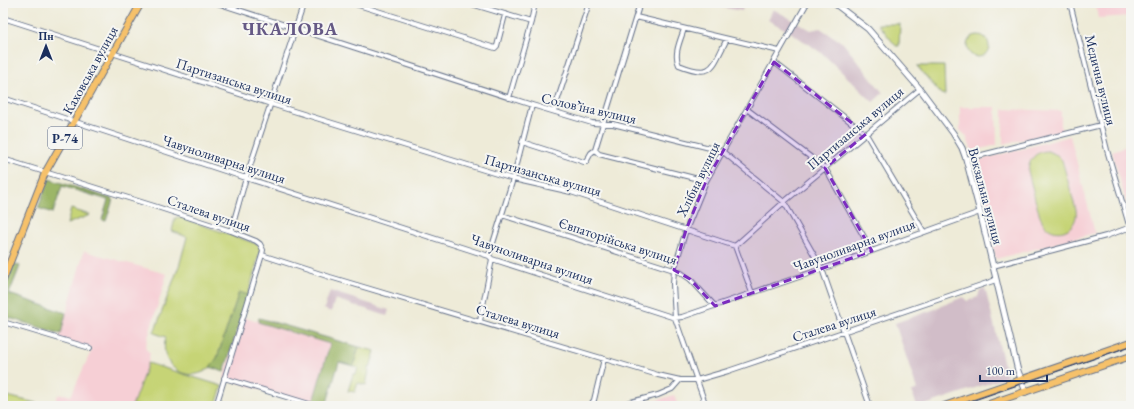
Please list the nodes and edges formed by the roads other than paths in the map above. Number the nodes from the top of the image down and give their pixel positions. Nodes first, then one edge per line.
1 (141, 3) edge
2 (217, 3) edge
3 (304, 3) edge
4 (352, 3) edge
5 (468, 3) edge
6 (535, 3) edge
7 (589, 3) edge
8 (640, 3) edge
9 (807, 3) edge
10 (834, 3) edge
11 (1070, 3) edge
12 (505, 15) junction
13 (636, 17) junction
14 (3, 18) edge
15 (531, 22) junction
16 (295, 29) junction
17 (684, 29) junction
18 (727, 39) junction
19 (779, 51) junction
20 (113, 54) junction
21 (774, 62) junction
22 (920, 89) junction
23 (3, 98) edge
24 (509, 98) junction
25 (271, 104) junction
26 (532, 105) junction
27 (748, 110) junction
28 (554, 111) junction
29 (74, 122) junction
30 (603, 123) junction
31 (1101, 125) junction
32 (866, 134) junction
33 (522, 142) junction
34 (595, 150) junction
35 (722, 152) junction
36 (966, 158) junction
37 (3, 160) edge
38 (825, 168) junction
39 (45, 173) junction
40 (246, 178) junction
41 (513, 179) junction
42 (706, 181) junction
43 (784, 202) junction
44 (980, 212) junction
45 (502, 215) junction
46 (1131, 229) edge
47 (686, 230) junction
48 (231, 231) junction
49 (924, 232) junction
50 (735, 246) junction
51 (872, 251) junction
52 (262, 255) junction
53 (491, 257) junction
54 (993, 266) junction
55 (822, 269) junction
56 (674, 270) junction
57 (3, 280) edge
58 (996, 280) junction
59 (752, 293) junction
60 (716, 306) junction
61 (675, 318) junction
62 (480, 321) junction
63 (3, 322) edge
64 (844, 333) junction
65 (1131, 342) edge
66 (90, 348) dead end
67 (1131, 356) edge
68 (604, 359) junction
69 (224, 378) junction
70 (1021, 379) junction
71 (680, 380) junction
72 (697, 380) junction
73 (1026, 392) junction
74 (216, 406) edge
75 (316, 406) edge
76 (590, 406) edge
77 (615, 406) edge
78 (706, 406) edge
79 (870, 406) edge
80 (944, 406) edge
81 (984, 406) edge

1 - 20 main road, Каховська вулиця / Р-74
2 - 16 street, Соловʼїна вулиця
3 - 16 street
4 - 12 street
5 - 12 street
6 - 15 street
7 - 28 street
8 - 13 street
9 - 19 street, Хлібна вулиця
10 - 22 street, Вокзальна вулиця
11 - 31 street, Медична вулиця
12 - 15 street
13 - 17 street
13 - 30 street
14 - 20 street, Партизанська вулиця
15 - 24 street
16 - 24 street, Соловʼїна вулиця
16 - 25 street
17 - 18 street
17 - 18 street
18 - 19 street
19 - 21 street, Хлібна вулиця
20 - 25 street, Партизанська вулиця
20 - 29 main road, Каховська вулиця / Р-74
21 - 27 street, Хлібна вулиця
21 - 32 street
22 - 32 street, Партизанська вулиця
22 - 36 street, Вокзальна вулиця
23 - 29 street, Чавуноливарна вулиця
24 - 26 street, Соловʼїна вулиця
25 - 40 street
25 - 41 street, Партизанська вулиця
26 - 28 street, Соловʼїна вулиця
26 - 33 street
27 - 35 street, Хлібна вулиця
27 - 38 street
28 - 30 street, Соловʼїна вулиця
29 - 39 main road, Каховська вулиця / Р-74
29 - 40 street, Чавуноливарна вулиця
30 - 34 street
30 - 35 street, Соловʼїна вулиця
31 - 36 street
31 - 46 street, Медична вулиця
32 - 38 street, Партизанська вулиця
32 - 49 street
33 - 34 street
33 - 41 street
34 - 42 street
35 - 42 street, Хлібна вулиця
35 - 43 street, Соловʼїна вулиця
36 - 44 street, Вокзальна вулиця
37 - 39 street, Сталева вулиця
38 - 43 street, Партизанська вулиця
38 - 51 street
39 - 48 street, Сталева вулиця
39 - 57 main road, Каховська вулиця / Р-74
40 - 48 street
40 - 53 street, Чавуноливарна вулиця
41 - 45 street
41 - 47 street, Партизанська вулиця
42 - 47 street, Хлібна вулиця
43 - 50 street, Партизанська вулиця
43 - 55 street, Соловʼїна вулиця
44 - 49 street, Чавуноливарна вулиця
44 - 54 street, Вокзальна вулиця
45 - 53 street
45 - 56 street, Євпаторійська вулиця
46 - 54 street
47 - 50 street, Партизанська вулиця
47 - 56 street, Хлібна вулиця
48 - 52 street, Сталева вулиця
49 - 51 street, Чавуноливарна вулиця
50 - 59 street
51 - 55 street, Чавуноливарна вулиця
52 - 62 street, Сталева вулиця
52 - 69 street
53 - 61 street, Чавуноливарна вулиця
53 - 62 street
54 - 58 street, Вокзальна вулиця
55 - 59 street, Чавуноливарна вулиця
55 - 64 street, Соловʼїна вулиця
56 - 60 street, Євпаторійська вулиця
56 - 61 street, Хлібна вулиця
58 - 64 street, Сталева вулиця
58 - 70 street, Вокзальна вулиця
59 - 60 street, Чавуноливарна вулиця
60 - 61 street, Чавуноливарна вулиця
61 - 72 street, Хлібна вулиця
62 - 68 street, Сталева вулиця
63 - 66 street
64 - 72 street, Сталева вулиця
64 - 79 street, Соловʼїна вулиця
65 - 70 main road
67 - 73 main road
68 - 71 street, Сталева вулиця
68 - 76 street
69 - 74 street
69 - 75 street
70 - 73 street, Вокзальна вулиця
70 - 80 main road
71 - 72 street, Сталева вулиця
71 - 77 street
72 - 78 street, Хлібна вулиця
73 - 81 main road

